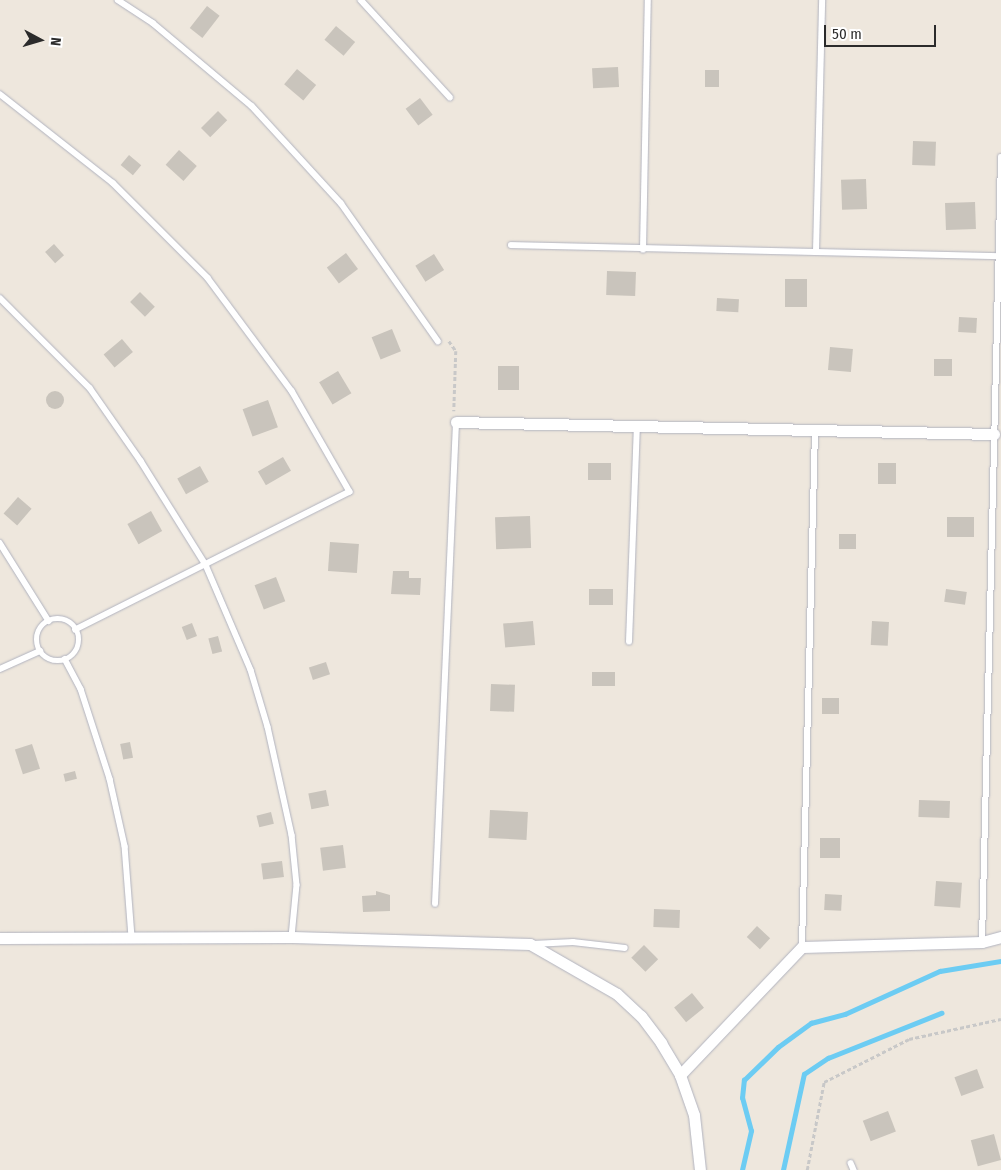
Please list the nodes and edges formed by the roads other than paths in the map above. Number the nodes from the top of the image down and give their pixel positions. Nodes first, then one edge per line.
1 (118, 0) edge
2 (361, 0) edge
3 (648, 0) edge
4 (822, 0) edge
5 (0, 94) edge
6 (450, 96) dead end
7 (1001, 158) edge
8 (1001, 178) edge
9 (511, 246) dead end
10 (643, 250) junction
11 (816, 252) junction
12 (999, 256) junction
13 (0, 298) edge
14 (438, 341) road end
15 (456, 422) joint
16 (637, 426) junction
17 (815, 430) junction
18 (994, 434) junction
19 (0, 543) edge
20 (206, 564) junction
21 (50, 621) junction
22 (76, 630) junction
23 (630, 642) dead end
24 (40, 651) junction
25 (65, 659) junction
26 (0, 669) edge
27 (435, 904) dead end
28 (292, 937) junction
29 (1001, 937) edge
30 (0, 938) edge
31 (132, 938) junction
32 (982, 942) junction
33 (530, 944) junction
34 (802, 947) junction
35 (626, 948) dead end
36 (680, 1075) junction
37 (700, 1170) edge

1 - 14 lane
2 - 6 lane
3 - 10 lane
4 - 11 lane
5 - 20 lane
7 - 8 lane
8 - 12 lane
9 - 10 lane
10 - 11 lane
11 - 12 lane
12 - 18 lane
13 - 20 lane
15 - 16 street
15 - 27 lane
16 - 17 street
16 - 23 lane
17 - 18 street
17 - 34 lane
18 - 32 lane
19 - 21 lane
20 - 22 lane
20 - 28 lane
21 - 22 lane
21 - 24 lane
22 - 25 lane
24 - 25 lane
24 - 26 lane
25 - 31 lane
28 - 31 street
28 - 33 street
29 - 32 street
30 - 31 street
32 - 34 street
33 - 35 lane
33 - 36 street
34 - 36 street
36 - 37 street

